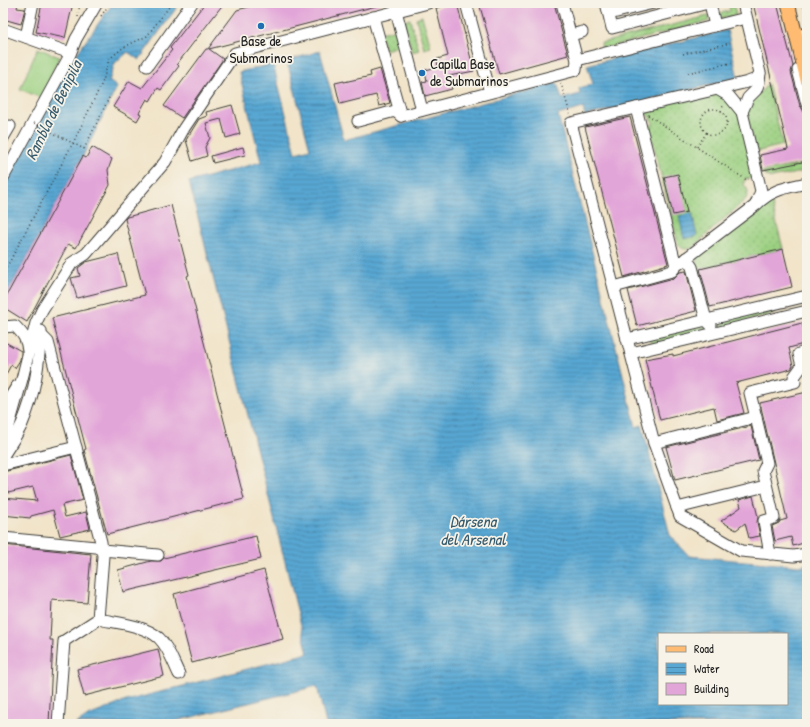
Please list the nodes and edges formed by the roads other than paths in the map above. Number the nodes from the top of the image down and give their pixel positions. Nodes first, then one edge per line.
1 (33, 3) edge
2 (97, 3) edge
3 (192, 3) edge
4 (428, 3) edge
5 (466, 3) edge
6 (562, 3) edge
7 (606, 3) edge
8 (653, 3) edge
9 (709, 3) edge
10 (743, 3) edge
11 (782, 3) edge
12 (788, 3) edge
13 (794, 3) edge
14 (396, 11) junction
15 (609, 14) junction
16 (373, 17) junction
17 (746, 18) junction
18 (715, 26) junction
19 (3, 29) edge
20 (582, 32) dead end
21 (805, 34) edge
22 (571, 35) junction
23 (26, 37) junction
24 (70, 53) junction
25 (807, 55) edge
26 (578, 60) junction
27 (147, 66) dead end
28 (760, 73) junction
29 (807, 80) edge
30 (717, 89) junction
31 (490, 92) junction
32 (807, 104) edge
33 (636, 108) junction
34 (422, 110) junction
35 (742, 112) junction
36 (401, 116) junction
37 (358, 120) dead end
38 (10, 126) dead end
39 (3, 138) edge
40 (807, 177) edge
41 (3, 178) edge
42 (758, 178) junction
43 (807, 183) edge
44 (756, 205) junction
45 (686, 258) junction
46 (676, 266) junction
47 (614, 287) junction
48 (807, 296) edge
49 (781, 302) junction
50 (807, 311) edge
51 (784, 317) junction
52 (706, 320) junction
53 (8, 325) edge
54 (34, 330) junction
55 (710, 334) junction
56 (627, 339) junction
57 (807, 351) edge
58 (631, 353) junction
59 (22, 379) junction
60 (3, 409) edge
61 (756, 417) junction
62 (654, 443) junction
63 (3, 447) edge
64 (76, 447) junction
65 (3, 456) edge
66 (3, 465) edge
67 (766, 486) junction
68 (678, 508) junction
69 (3, 538) edge
70 (102, 550) junction
71 (158, 554) dead end
72 (770, 554) junction
73 (807, 554) edge
74 (98, 619) junction
75 (179, 674) dead end
76 (58, 724) edge

1 - 23 street
2 - 24 street
3 - 27 street
4 - 14 street
5 - 31 street
6 - 22 street
7 - 15 street
8 - 15 street
9 - 15 street
9 - 18 street
10 - 17 street
11 - 32 street
12 - 29 main road
13 - 21 main road
14 - 16 street
14 - 34 street
16 - 36 street
16 - 54 street
17 - 18 street
17 - 28 street
18 - 26 street
19 - 23 street
20 - 22 street
21 - 25 main road
22 - 26 street
23 - 24 street
24 - 41 street
26 - 31 street
28 - 30 street
28 - 35 street
30 - 33 street
30 - 35 street
31 - 34 street
33 - 46 street
33 - 47 street
34 - 36 street
35 - 42 street
36 - 37 street
38 - 39 street
40 - 42 street
42 - 44 street
43 - 44 street
44 - 45 street
45 - 46 street
45 - 52 street
46 - 47 street
47 - 56 street
48 - 49 street
49 - 51 street
49 - 52 street
50 - 51 street
51 - 55 street
52 - 55 street
52 - 56 street
53 - 54 street
54 - 59 street
54 - 64 street
54 - 65 street
55 - 58 street
56 - 58 street
57 - 61 street
58 - 62 street
59 - 60 street
59 - 63 street
61 - 62 street
61 - 67 street
62 - 68 street
64 - 66 street
64 - 70 street
67 - 68 street
67 - 72 street
68 - 72 street
69 - 70 street
70 - 71 street
70 - 74 street
72 - 73 street
74 - 75 street
74 - 76 street

